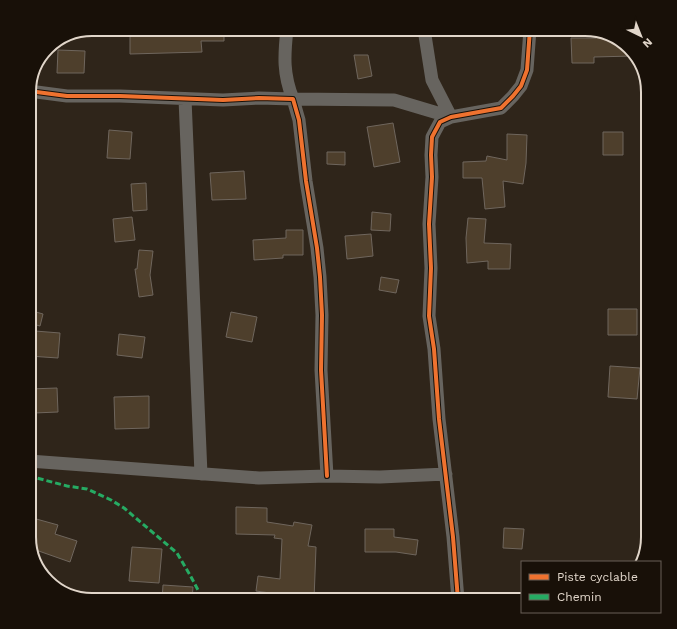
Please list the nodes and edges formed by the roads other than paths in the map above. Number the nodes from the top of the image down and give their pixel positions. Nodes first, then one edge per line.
1 (286, 36) edge
2 (425, 36) edge
3 (529, 36) edge
4 (36, 92) edge
5 (185, 99) junction
6 (293, 99) junction
7 (451, 117) junction
8 (36, 461) edge
9 (201, 474) junction
10 (446, 474) junction
11 (327, 476) junction
12 (458, 593) edge

1 - 6 street
2 - 7 street
3 - 7 street
4 - 5 street
5 - 6 street
5 - 9 street
6 - 7 street
6 - 11 street
7 - 10 street
8 - 9 street
9 - 11 street
10 - 11 street
10 - 12 street

